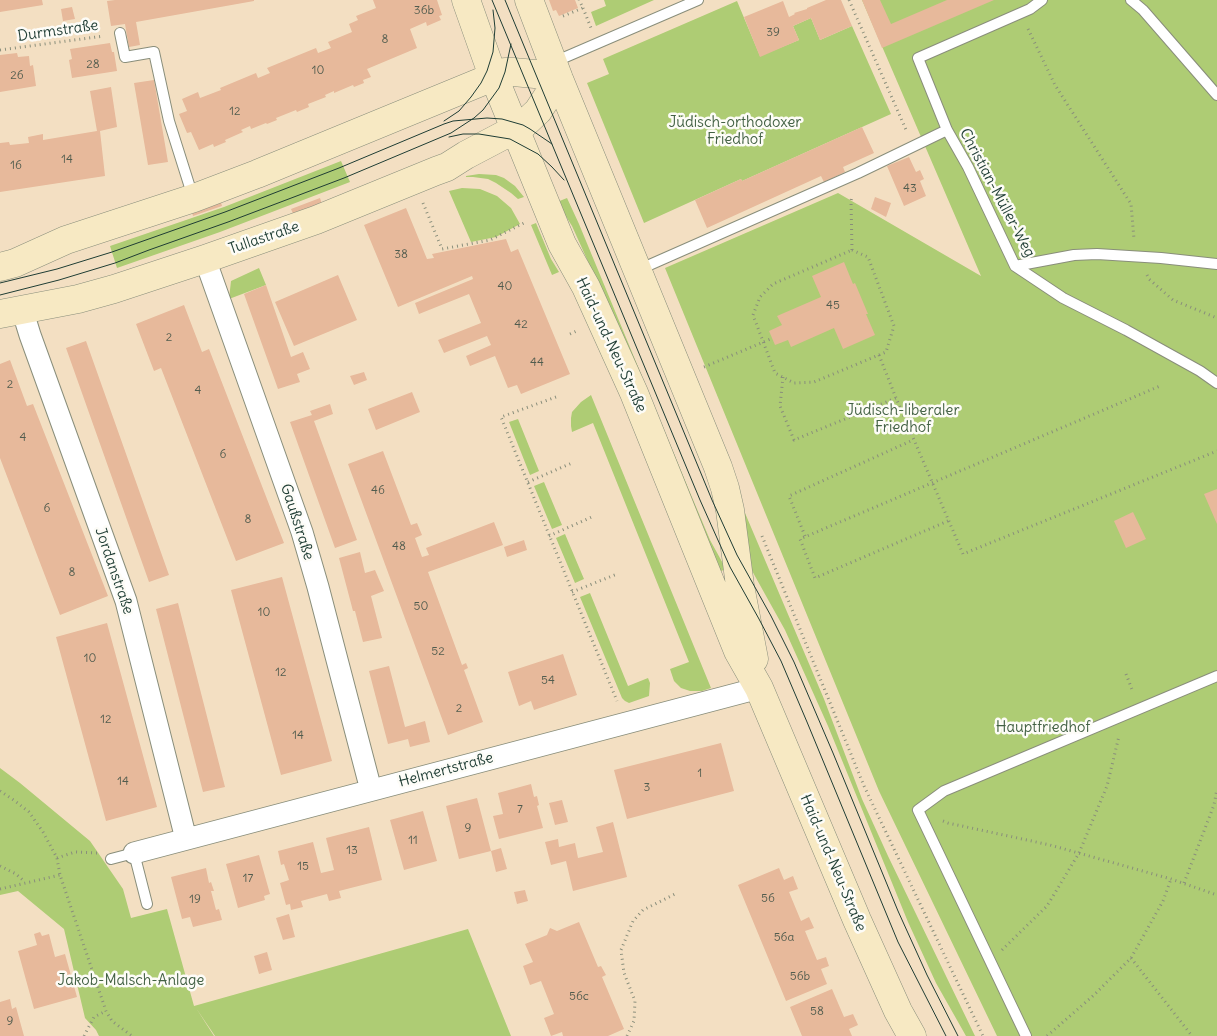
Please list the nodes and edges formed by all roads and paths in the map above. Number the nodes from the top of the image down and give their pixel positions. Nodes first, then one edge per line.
1 (466, 0) edge
2 (529, 0) edge
3 (698, 0) edge
4 (849, 0) edge
5 (1042, 0) edge
6 (1131, 0) edge
7 (1020, 13) junction
8 (120, 33) joint
9 (0, 50) edge
10 (556, 70) junction
11 (494, 76) junction
12 (1217, 95) edge
13 (516, 130) junction
14 (947, 130) junction
15 (913, 146) junction
16 (420, 196) dead end
17 (194, 198) junction
18 (851, 201) dead end
19 (524, 223) dead end
20 (852, 250) junction
21 (1135, 257) junction
22 (205, 259) junction
23 (1217, 264) edge
24 (1015, 266) junction
25 (0, 267) edge
26 (637, 270) junction
27 (11, 312) edge
28 (1217, 318) edge
29 (773, 338) dead end
30 (763, 342) junction
31 (879, 355) junction
32 (705, 367) dead end
33 (783, 377) junction
34 (1217, 383) edge
35 (1160, 386) dead end
36 (556, 397) dead end
37 (896, 398) junction
38 (914, 440) junction
39 (1217, 451) edge
40 (572, 463) dead end
41 (528, 482) junction
42 (932, 482) junction
43 (594, 516) dead end
44 (948, 520) junction
45 (762, 535) dead end
46 (549, 536) junction
47 (805, 536) junction
48 (617, 574) dead end
49 (572, 592) junction
50 (1217, 676) edge
51 (759, 688) junction
52 (1118, 718) junction
53 (626, 723) junction
54 (1217, 789) edge
55 (0, 790) edge
56 (371, 790) junction
57 (1215, 806) edge
58 (918, 810) junction
59 (186, 839) junction
60 (134, 853) junction
61 (1080, 853) junction
62 (57, 858) junction
63 (111, 859) joint
64 (0, 866) edge
65 (60, 875) junction
66 (1172, 879) junction
67 (25, 882) junction
68 (1184, 884) junction
69 (0, 889) edge
70 (676, 894) dead end
71 (1217, 895) edge
72 (147, 904) dead end
73 (989, 958) junction
74 (1131, 958) junction
75 (106, 1011) junction
76 (84, 1036) edge
77 (132, 1036) edge
78 (627, 1036) edge
79 (912, 1036) edge
80 (983, 1036) edge
81 (1026, 1036) edge
82 (1047, 1036) edge
83 (1192, 1036) edge

1 - 11 main road, Haid-und-Neu-Straße
2 - 10 main road, Haid-und-Neu-Straße
3 - 10 lane
4 - 15 path
5 - 7 lane
6 - 12 lane
7 - 14 lane, Christian-Müller-Weg
7 - 21 path
8 - 9 path, Durmstraße
8 - 17 lane
10 - 11 main road
10 - 13 main road, Tullastraße
10 - 26 main road, Haid-und-Neu-Straße
11 - 13 main road, Haid-und-Neu-Straße
11 - 17 main road
13 - 22 main road, Tullastraße
13 - 51 main road, Haid-und-Neu-Straße
14 - 15 lane
14 - 24 lane, Christian-Müller-Weg
15 - 26 lane
16 - 19 path
17 - 25 main road
18 - 20 path
20 - 30 path
20 - 31 path
21 - 23 lane
21 - 24 lane
21 - 28 path
22 - 27 main road, Tullastraße
22 - 56 street, Gaußstraße
24 - 34 lane, Christian-Müller-Weg
26 - 51 main road, Haid-und-Neu-Straße
27 - 59 street, Jordanstraße
29 - 30 path
30 - 32 path
30 - 33 path
31 - 33 path
31 - 37 path
33 - 37 path
35 - 42 path
36 - 41 path
37 - 38 path
38 - 42 path
38 - 47 path
39 - 44 path
40 - 41 path
41 - 46 path
42 - 44 path
42 - 47 path
43 - 46 path
44 - 47 path
45 - 80 path
46 - 49 path
48 - 49 path
49 - 53 path
50 - 52 lane
51 - 53 street, Helmertstraße
51 - 79 main road, Haid-und-Neu-Straße
52 - 58 lane
52 - 61 path
53 - 56 street, Helmertstraße
54 - 57 path
55 - 62 path
56 - 59 street, Helmertstraße
57 - 68 path
58 - 61 path
58 - 73 lane
59 - 60 street, Helmertstraße
60 - 63 lane, Helmertstraße
60 - 72 lane
61 - 66 path
61 - 73 path
62 - 63 path
62 - 65 path
64 - 67 path
65 - 67 path
65 - 75 path
66 - 68 path
66 - 74 path
67 - 69 path
68 - 71 path
70 - 78 path
73 - 81 lane
74 - 82 path
74 - 83 path
75 - 76 path
75 - 77 path

